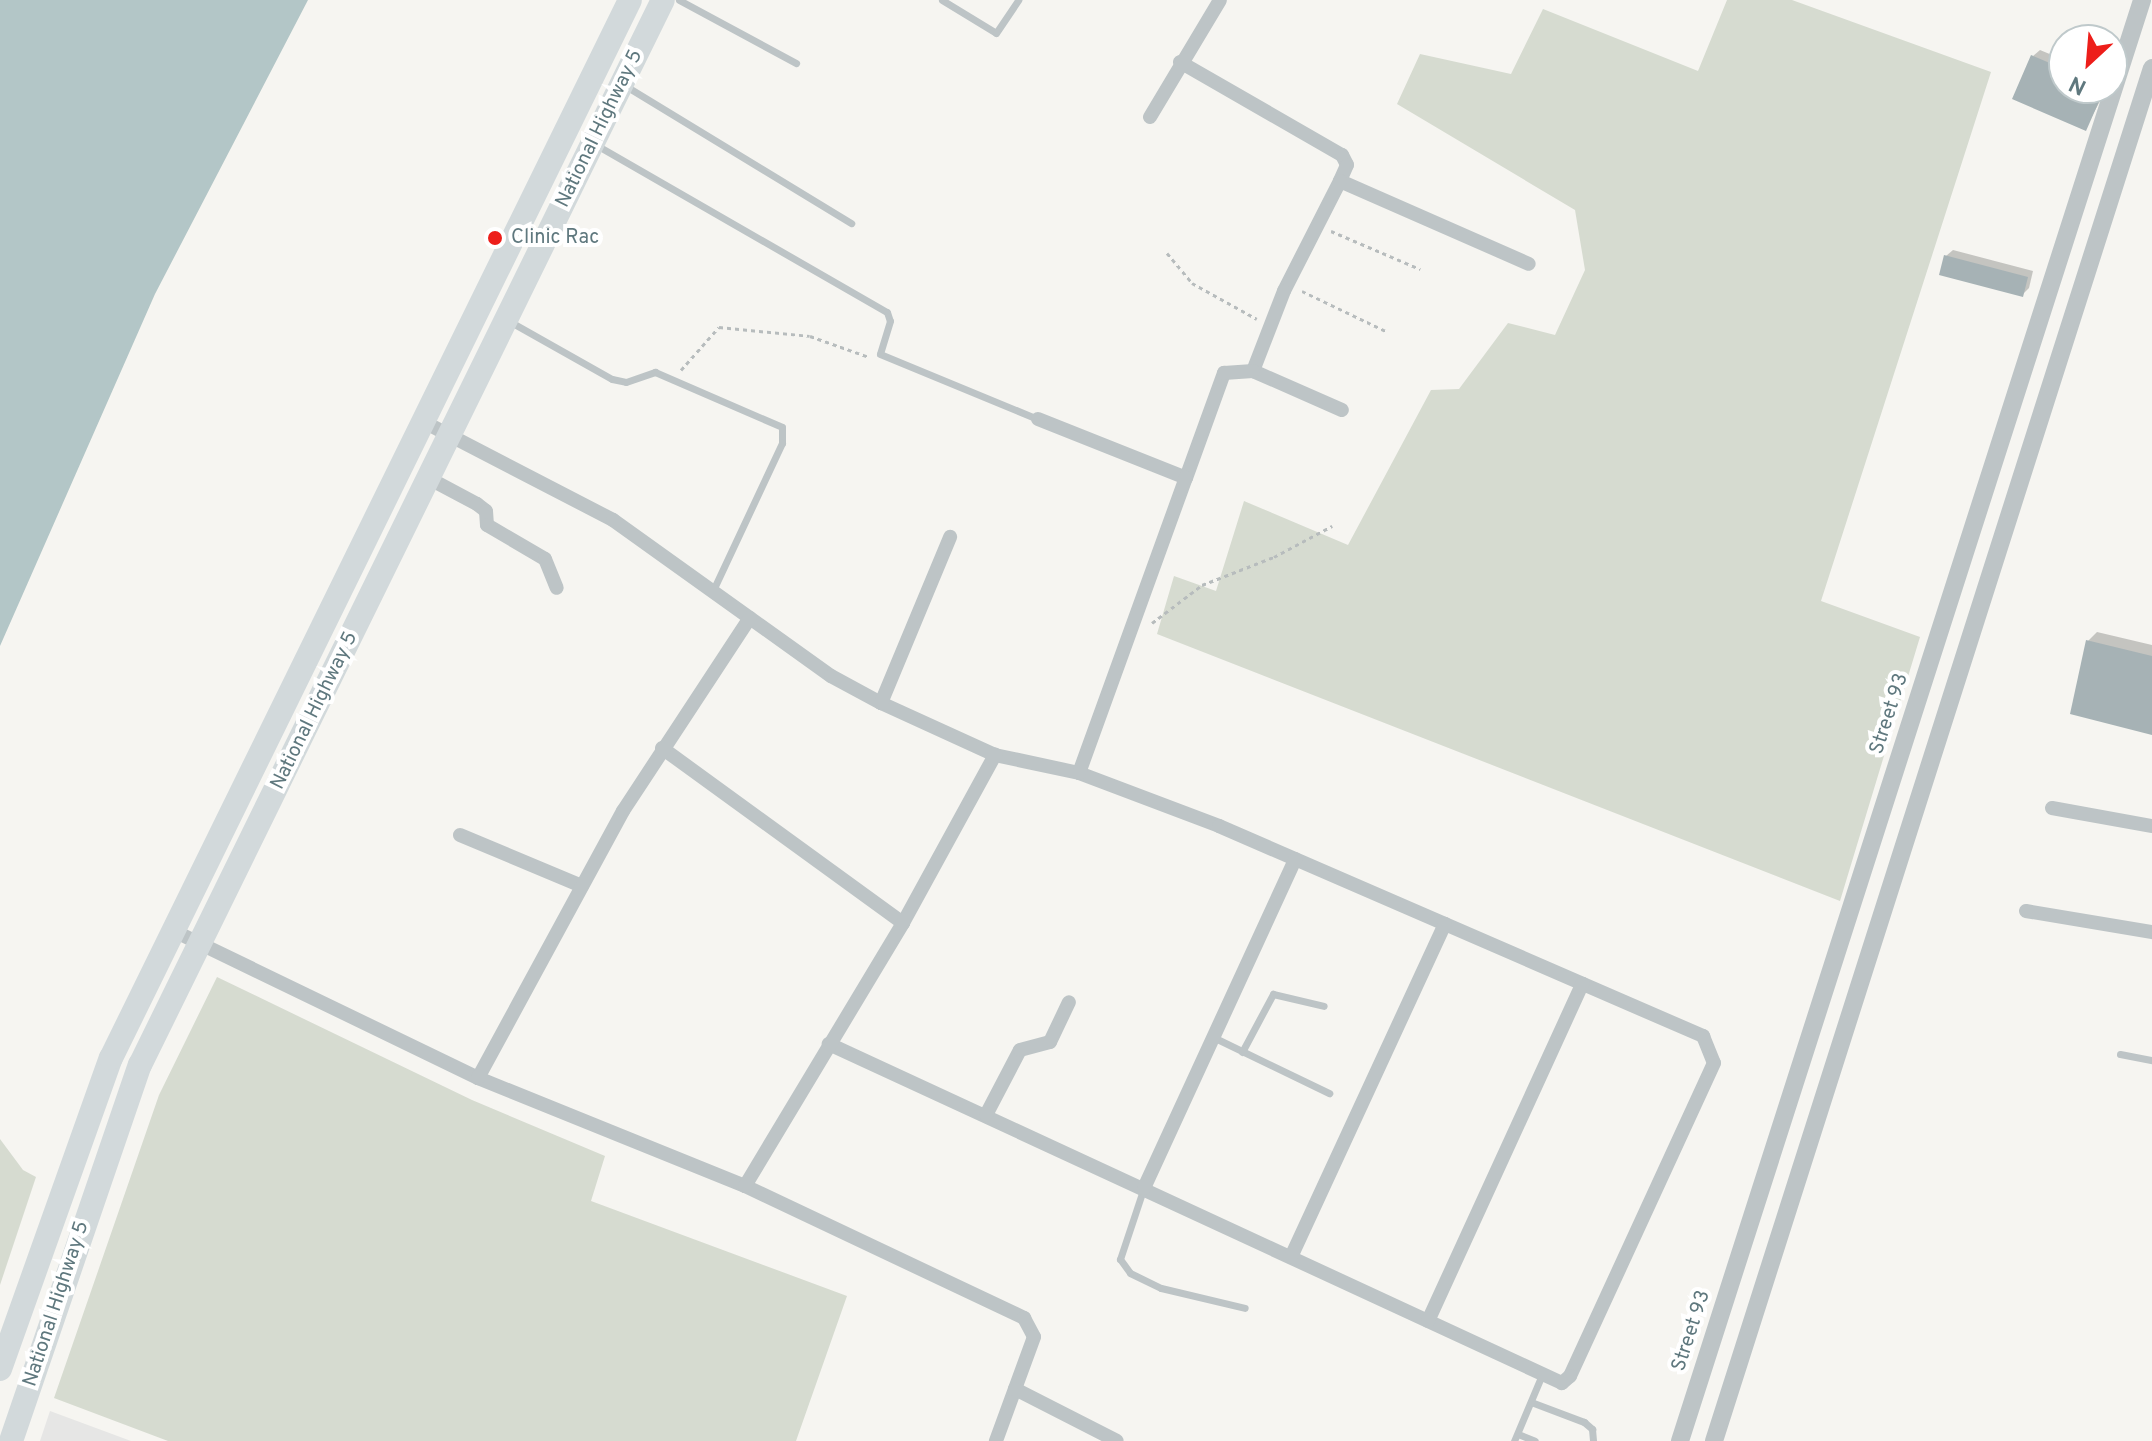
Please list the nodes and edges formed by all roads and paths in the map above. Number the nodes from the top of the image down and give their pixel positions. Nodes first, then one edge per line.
1 (630, 0) edge
2 (663, 0) edge
3 (679, 0) edge
4 (942, 0) edge
5 (1018, 0) edge
6 (1220, 0) edge
7 (2142, 0) edge
8 (1180, 62) junction
9 (796, 63) dead end
10 (2152, 68) edge
11 (622, 84) junction
12 (1150, 117) dead end
13 (593, 143) junction
14 (1340, 181) junction
15 (851, 223) dead end
16 (1317, 224) junction
17 (1167, 253) dead end
18 (1529, 264) dead end
19 (1420, 269) dead end
20 (1288, 285) junction
21 (506, 320) junction
22 (1270, 326) junction
23 (1386, 331) dead end
24 (880, 354) junction
25 (1253, 371) junction
26 (674, 379) junction
27 (1342, 410) dead end
28 (1038, 419) joint
29 (424, 422) junction
30 (451, 436) junction
31 (1186, 478) junction
32 (430, 479) junction
33 (1332, 526) dead end
34 (950, 537) dead end
35 (557, 588) dead end
36 (713, 590) junction
37 (750, 618) junction
38 (1131, 641) junction
39 (881, 703) junction
40 (662, 748) junction
41 (995, 755) junction
42 (1079, 773) junction
43 (2052, 808) dead end
44 (2152, 826) edge
45 (460, 835) dead end
46 (1295, 859) junction
47 (582, 886) junction
48 (2026, 911) dead end
49 (903, 923) junction
50 (1445, 924) junction
51 (174, 931) junction
52 (2152, 932) edge
53 (200, 944) junction
54 (1582, 984) junction
55 (1069, 1002) dead end
56 (1324, 1006) dead end
57 (1215, 1038) junction
58 (829, 1044) junction
59 (1242, 1052) junction
60 (2120, 1054) dead end
61 (2152, 1060) edge
62 (478, 1078) junction
63 (1329, 1093) dead end
64 (986, 1115) junction
65 (745, 1186) junction
66 (1144, 1188) junction
67 (1291, 1257) junction
68 (1245, 1308) dead end
69 (1428, 1321) junction
70 (0, 1369) edge
71 (1541, 1377) junction
72 (1015, 1389) junction
73 (1531, 1402) junction
74 (12, 1429) edge
75 (1516, 1438) edge
76 (996, 1441) edge
77 (1117, 1441) edge
78 (1535, 1441) edge
79 (1593, 1441) edge
80 (1680, 1441) edge
81 (1714, 1441) edge

1 - 29 highway, National Highway 5
2 - 11 highway, National Highway 5
3 - 9 lane
4 - 5 lane
6 - 8 street
7 - 80 street, Street 93
8 - 12 street
8 - 14 street
10 - 81 street
11 - 13 highway, National Highway 5
11 - 15 lane
13 - 21 highway, National Highway 5
13 - 24 lane
14 - 16 street
14 - 18 street
16 - 19 path
16 - 20 street
17 - 22 path
20 - 22 street
20 - 23 path
21 - 26 lane
21 - 30 highway, National Highway 5
22 - 25 street
24 - 26 path
24 - 28 lane
25 - 27 street
25 - 31 street
26 - 36 lane
28 - 31 street
29 - 30 street
29 - 51 highway, National Highway 5
30 - 32 highway, National Highway 5
30 - 36 street
31 - 38 street
32 - 35 street
32 - 53 highway, National Highway 5
33 - 38 path
34 - 39 street
36 - 37 street
37 - 39 street
37 - 40 street
38 - 42 street
39 - 41 street
40 - 47 street
40 - 49 street
41 - 42 street
41 - 49 street
42 - 46 street
43 - 44 street
45 - 47 street
46 - 50 street
46 - 57 street
47 - 62 street
48 - 52 street
49 - 58 street
50 - 54 street
50 - 67 street
51 - 53 street
51 - 70 highway, National Highway 5
53 - 62 street
53 - 74 highway, National Highway 5
54 - 69 street
54 - 71 street
55 - 64 street
56 - 59 lane
57 - 59 lane
57 - 66 street
58 - 64 street
58 - 65 street
59 - 63 lane
60 - 61 lane
62 - 65 street
64 - 66 street
65 - 72 street
66 - 67 street
66 - 68 lane
67 - 69 street
69 - 71 street
71 - 73 lane
72 - 76 street
72 - 77 street
73 - 75 lane
73 - 79 lane
75 - 78 lane

